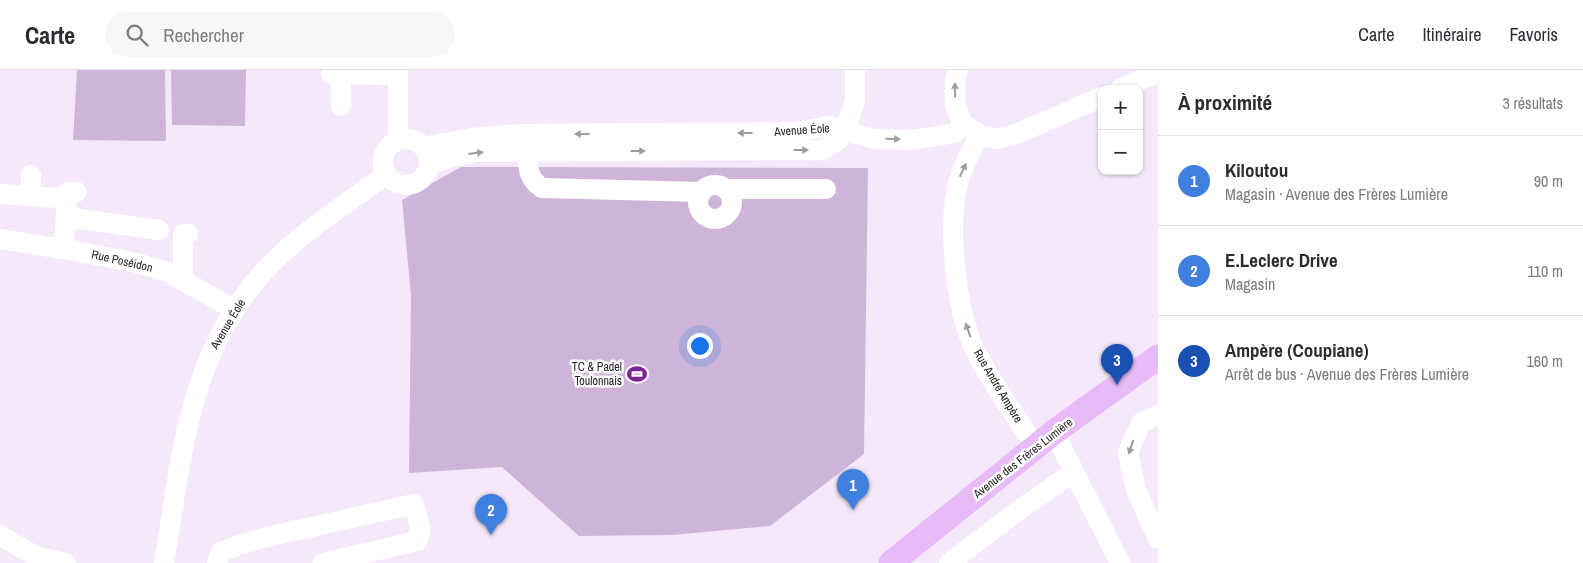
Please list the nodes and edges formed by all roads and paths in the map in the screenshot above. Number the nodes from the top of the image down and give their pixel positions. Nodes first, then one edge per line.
1 (855, 70) edge
2 (958, 70) edge
3 (398, 72) edge
4 (1152, 75) dead end
5 (1129, 85) edge
6 (1098, 99) edge
7 (341, 106) dead end
8 (845, 130) junction
9 (971, 130) junction
10 (398, 140) junction
11 (527, 152) junction
12 (426, 156) junction
13 (386, 174) junction
14 (31, 175) dead end
15 (725, 189) junction
16 (826, 189) dead end
17 (77, 192) dead end
18 (702, 192) junction
19 (0, 194) edge
20 (30, 196) junction
21 (57, 198) dead end
22 (66, 218) junction
23 (159, 230) dead end
24 (188, 234) dead end
25 (0, 240) edge
26 (63, 249) junction
27 (183, 281) junction
28 (235, 310) junction
29 (1158, 357) edge
30 (1158, 415) edge
31 (1045, 440) junction
32 (1074, 472) junction
33 (0, 535) edge
34 (1158, 539) edge
35 (66, 563) edge
36 (164, 563) edge
37 (217, 563) edge
38 (324, 563) edge
39 (891, 563) edge
40 (949, 563) edge
41 (1120, 563) edge

1 - 8 street
9 -> 2 street
3 - 7 street
3 - 10 street
4 - 5 street
6 - 9 street
8 -> 9 street
11 -> 8 street, Avenue Éole
8 -> 12 street, Avenue Éole
31 -> 9 street, Rue André Ampère
10 - 12 street
10 - 13 street
12 -> 11 street, Avenue Éole
11 - 18 street
12 - 13 street
13 - 28 street, Avenue Éole
14 - 20 street
15 - 16 street
15 - 18 street
15 - 18 street
17 - 22 street
19 - 20 street
20 - 21 street
22 - 23 street
22 - 26 street
24 - 27 street
25 - 26 street, Rue Poséidon
26 - 27 street, Rue Poséidon
27 - 28 street, Rue Poséidon
28 - 36 street, Avenue Éole
29 - 31 main road, Avenue des Frères Lumière
30 -> 34 street
31 - 32 street, Rue André Ampère
31 - 39 main road, Avenue des Frères Lumière
32 - 40 street
32 - 41 street, Rue André Ampère
33 - 35 street
37 - 38 street

